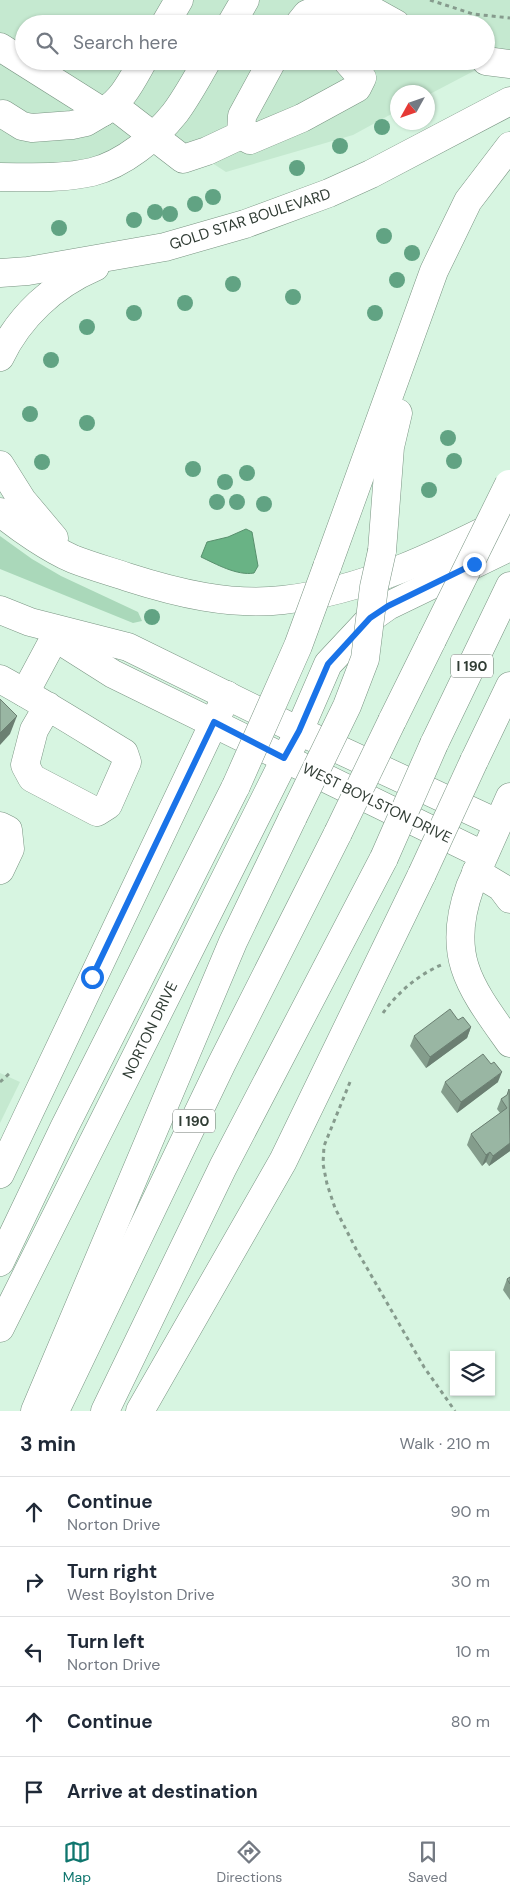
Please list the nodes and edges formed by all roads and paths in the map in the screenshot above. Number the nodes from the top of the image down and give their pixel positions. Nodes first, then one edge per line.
1 (179, 0) edge
2 (245, 0) edge
3 (353, 0) edge
4 (378, 0) edge
5 (430, 0) edge
6 (170, 15) edge
7 (236, 15) edge
8 (306, 15) edge
9 (348, 15) edge
10 (380, 15) edge
11 (392, 15) edge
12 (482, 15) edge
13 (495, 16) edge
14 (510, 18) edge
15 (0, 47) edge
16 (15, 56) edge
17 (495, 62) edge
18 (510, 64) edge
19 (40, 70) edge
20 (138, 70) edge
21 (201, 70) edge
22 (267, 70) edge
23 (355, 70) edge
24 (510, 101) edge
25 (108, 109) junction
26 (3, 114) dead end
27 (153, 135) junction
28 (241, 135) junction
29 (510, 146) edge
30 (0, 177) edge
31 (126, 254) junction
32 (434, 271) junction
33 (0, 273) edge
34 (0, 357) edge
35 (0, 465) edge
36 (509, 482) edge
37 (0, 512) edge
38 (510, 518) edge
39 (510, 548) edge
40 (72, 558) junction
41 (510, 587) edge
42 (0, 610) edge
43 (30, 622) junction
44 (55, 637) junction
45 (0, 679) edge
46 (510, 686) edge
47 (227, 695) junction
48 (214, 722) junction
49 (299, 731) junction
50 (284, 758) junction
51 (510, 797) edge
52 (497, 823) junction
53 (0, 826) edge
54 (480, 863) junction
55 (0, 870) edge
56 (510, 899) edge
57 (448, 962) dead end
58 (377, 1020) dead end
59 (510, 1043) edge
60 (10, 1074) dead end
61 (352, 1076) dead end
62 (0, 1082) edge
63 (0, 1174) edge
64 (0, 1262) edge
65 (0, 1328) edge
66 (35, 1411) edge
67 (55, 1411) edge
68 (105, 1411) edge
69 (140, 1411) edge
70 (454, 1411) edge

1 - 6 main road
2 - 7 main road
3 - 10 main road
4 - 11 main road
5 - 12 path
8 - 9 main road
13 - 14 path
15 - 16 main road
17 - 18 main road
19 - 25 main road
20 - 25 main road
21 - 27 main road
22 - 28 main road
23 - 28 main road
24 - 31 main road, GOLD STAR BOULEVARD
25 - 26 main road
25 - 27 main road
27 - 28 main road
27 - 30 main road
29 - 32 main road
31 - 33 main road, GOLD STAR BOULEVARD
31 - 34 main road
32 - 64 main road, bridge
32 - 66 main road, bridge
35 - 40 main road
36 - 67 main road, I 190, bridge
37 - 40 main road
38 - 40 main road
39 - 49 main road, NORTON DRIVE
41 - 68 main road, I 190, bridge
42 - 43 main road, WEST BOYLSTON DRIVE
43 - 44 main road, WEST BOYLSTON DRIVE
43 - 47 main road, WEST BOYLSTON DRIVE
44 - 45 main road
44 - 48 main road, WEST BOYLSTON DRIVE
46 - 69 main road, bridge
47 - 48 main road
47 - 49 main road, WEST BOYLSTON DRIVE
48 - 50 main road, WEST BOYLSTON DRIVE
48 - 63 main road
49 - 50 main road, NORTON DRIVE
49 - 52 main road, WEST BOYLSTON DRIVE
50 - 54 main road, WEST BOYLSTON DRIVE
50 - 65 main road, NORTON DRIVE
51 - 52 main road
52 - 54 main road
53 - 55 main road
54 - 56 main road, WEST BOYLSTON DRIVE
54 - 59 main road
57 - 58 path
60 - 62 path
61 - 70 path

